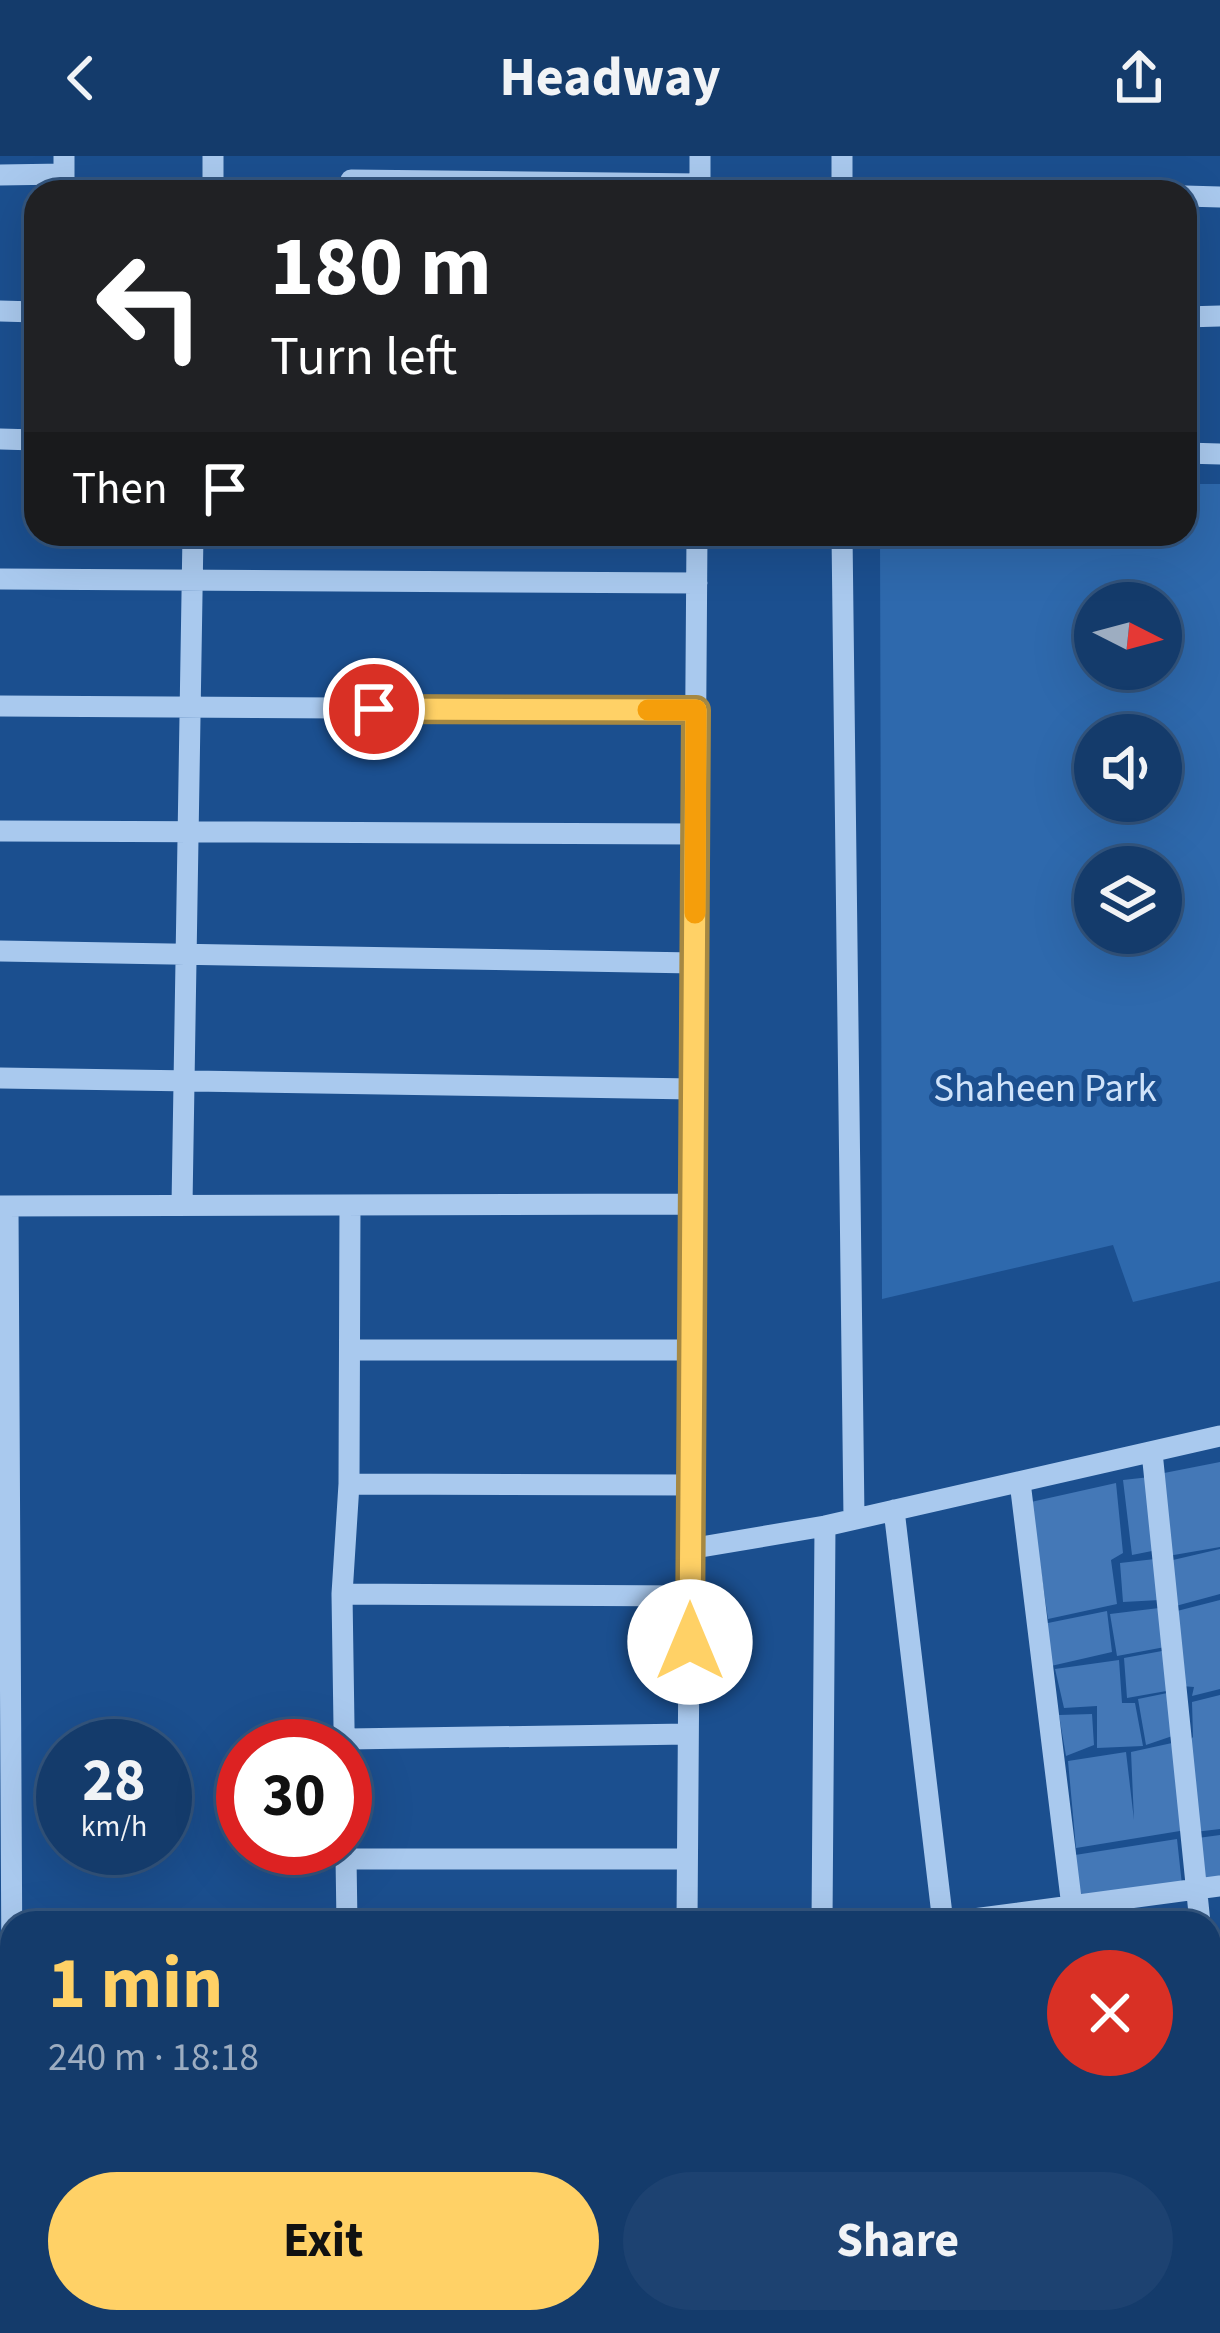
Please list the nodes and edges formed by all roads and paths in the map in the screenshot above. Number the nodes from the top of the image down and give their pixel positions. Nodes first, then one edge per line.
1 (64, 174) edge
2 (0, 175) edge
3 (193, 546) edge
4 (697, 546) edge
5 (842, 546) edge
6 (0, 579) edge
7 (193, 579) junction
8 (697, 584) junction
9 (0, 706) edge
10 (190, 708) junction
11 (696, 710) junction
12 (0, 831) edge
13 (188, 832) junction
14 (695, 834) junction
15 (0, 951) edge
16 (186, 954) junction
17 (694, 963) junction
18 (0, 1078) edge
19 (182, 1081) junction
20 (693, 1089) junction
21 (350, 1204) junction
22 (692, 1204) junction
23 (182, 1205) junction
24 (4, 1206) edge
25 (4, 1348) edge
26 (691, 1349) junction
27 (350, 1350) junction
28 (1220, 1436) edge
29 (1152, 1452) junction
30 (4, 1467) edge
31 (1020, 1482) junction
32 (349, 1484) junction
33 (690, 1485) junction
34 (894, 1510) junction
35 (854, 1520) junction
36 (825, 1526) junction
37 (689, 1550) junction
38 (342, 1594) junction
39 (690, 1596) junction
40 (5, 1601) edge
41 (347, 1719) edge
42 (5, 1733) edge
43 (688, 1734) junction
44 (372, 1738) edge
45 (6, 1850) edge
46 (372, 1859) edge
47 (687, 1859) junction
48 (347, 1875) edge
49 (1209, 1888) edge
50 (9, 1911) edge
51 (347, 1911) edge
52 (687, 1911) edge
53 (822, 1911) edge
54 (942, 1911) edge
55 (1073, 1911) edge
56 (1089, 1911) edge

1 - 2 street
3 - 7 street
4 - 8 street
5 - 35 street
6 - 7 street
7 - 8 street
7 - 10 street
8 - 11 street
9 - 10 street
10 - 11 street
10 - 13 street
11 - 14 street
12 - 13 street
13 - 14 street
13 - 16 street
14 - 17 street
15 - 16 street
16 - 17 street
16 - 19 street
17 - 20 street
18 - 19 street
19 - 20 street
19 - 23 street
20 - 22 street
21 - 22 street
21 - 23 street
21 - 27 street
22 - 26 street
23 - 24 street
24 - 25 street
25 - 30 street
26 - 27 street
26 - 33 street
27 - 32 street
28 - 29 street
29 - 31 street
29 - 49 street
30 - 40 street
31 - 34 street
31 - 55 street
32 - 33 street
32 - 38 street
33 - 37 street
34 - 35 street
34 - 54 street
35 - 36 street
36 - 37 street
36 - 53 street
37 - 39 street
38 - 39 street
38 - 41 street
39 - 43 street
40 - 42 street
42 - 45 street
43 - 44 street
43 - 47 street
45 - 50 street
46 - 47 street
47 - 52 street
48 - 51 street
49 - 56 street

